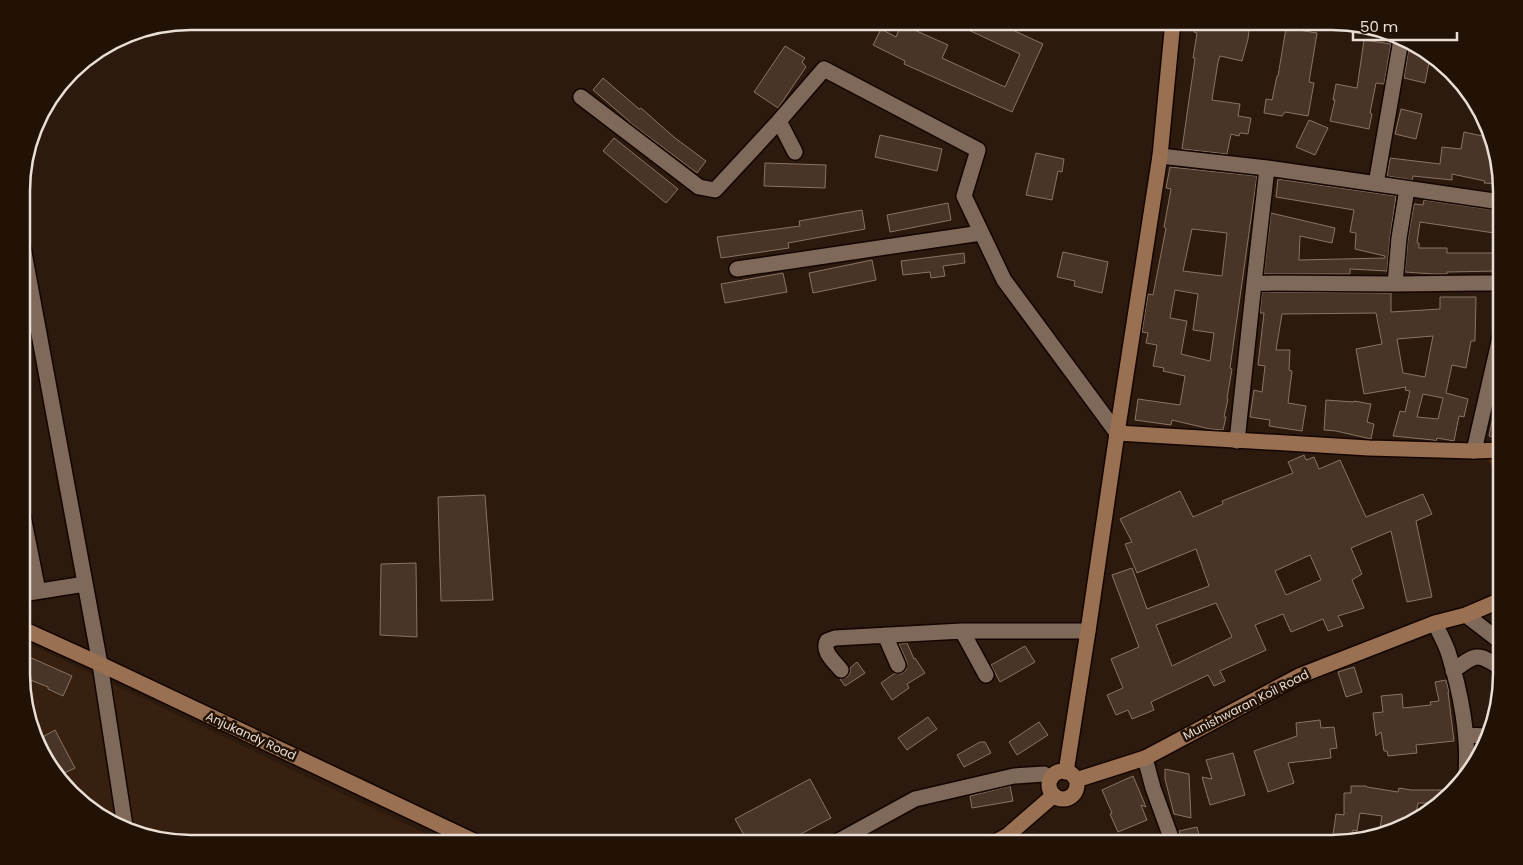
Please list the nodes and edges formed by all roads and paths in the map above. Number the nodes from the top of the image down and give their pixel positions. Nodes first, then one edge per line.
1 (1172, 30) edge
2 (1400, 45) edge
3 (581, 97) dead end
4 (779, 121) junction
5 (795, 152) dead end
6 (1160, 156) junction
7 (1268, 168) junction
8 (1376, 184) junction
9 (1407, 189) junction
10 (1493, 201) edge
11 (981, 232) junction
12 (737, 269) dead end
13 (1254, 283) junction
14 (1493, 283) edge
15 (1395, 284) junction
16 (30, 285) edge
17 (1493, 368) edge
18 (1117, 433) junction
19 (1237, 441) junction
20 (1493, 450) edge
21 (1474, 451) junction
22 (30, 551) edge
23 (85, 584) junction
24 (38, 591) junction
25 (30, 593) edge
26 (1493, 603) edge
27 (1466, 615) junction
28 (1434, 623) junction
29 (962, 631) junction
30 (30, 632) edge
31 (1088, 632) junction
32 (884, 635) junction
33 (1493, 636) edge
34 (100, 664) junction
35 (1493, 664) edge
36 (898, 665) dead end
37 (841, 670) dead end
38 (1453, 671) junction
39 (986, 675) dead end
40 (1466, 735) junction
41 (1481, 736) edge
42 (1144, 758) junction
43 (1467, 761) edge
44 (1071, 776) junction
45 (1051, 778) junction
46 (1054, 795) junction
47 (124, 820) edge
48 (461, 835) edge
49 (849, 835) edge
50 (1008, 835) edge
51 (1170, 835) edge

1 - 6 street
2 - 8 street
3 - 4 street
4 - 5 street
4 - 11 street
6 - 7 street
6 - 18 street
7 - 8 street
7 - 13 street
8 - 9 street
9 - 10 street
9 - 15 street
11 - 12 street
11 - 18 street
13 - 15 street
13 - 19 street
14 - 15 street
16 - 23 street
17 - 21 street
18 - 19 street
18 - 31 street
19 - 21 street
20 - 21 street
22 - 24 street
23 - 24 street
23 - 34 street
24 - 25 street
26 - 27 street, Munishwaran Koil Road
27 - 28 street, Munishwaran Koil Road
27 - 33 street
28 - 38 street
28 - 42 street, Munishwaran Koil Road
29 - 31 street
29 - 32 street
29 - 39 street
30 - 34 street, Anjukandy Road
31 - 44 street
32 - 36 street
32 - 37 street
34 - 47 street
34 - 48 street, Anjukandy Road
35 - 38 street
38 - 40 street
40 - 41 street
40 - 43 street
42 - 44 street, Munishwaran Koil Road
42 - 51 street
44 - 45 street
44 - 46 street
45 - 46 street
45 - 49 street
46 - 50 street

